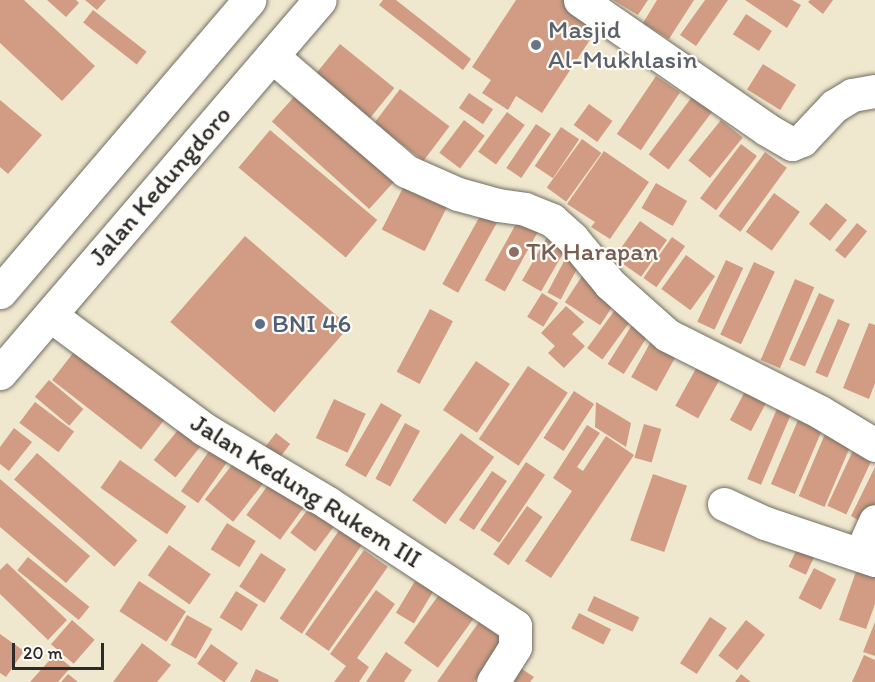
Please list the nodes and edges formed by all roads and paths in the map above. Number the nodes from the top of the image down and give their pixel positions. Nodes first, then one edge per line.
1 (249, 0) edge
2 (320, 0) edge
3 (580, 0) edge
4 (272, 57) junction
5 (875, 91) edge
6 (0, 292) edge
7 (50, 315) junction
8 (1, 369) edge
9 (875, 445) edge
10 (724, 504) dead end
11 (875, 521) edge
12 (868, 557) edge
13 (493, 682) edge

1 - 6 street, Jalan Kedungdoro
2 - 4 street, Jalan Kedungdoro
3 - 5 street
4 - 7 street, Jalan Kedungdoro
4 - 9 street
7 - 8 street, Jalan Kedungdoro
7 - 13 street, Jalan Kedung Rukem III
10 - 12 street
11 - 12 street

